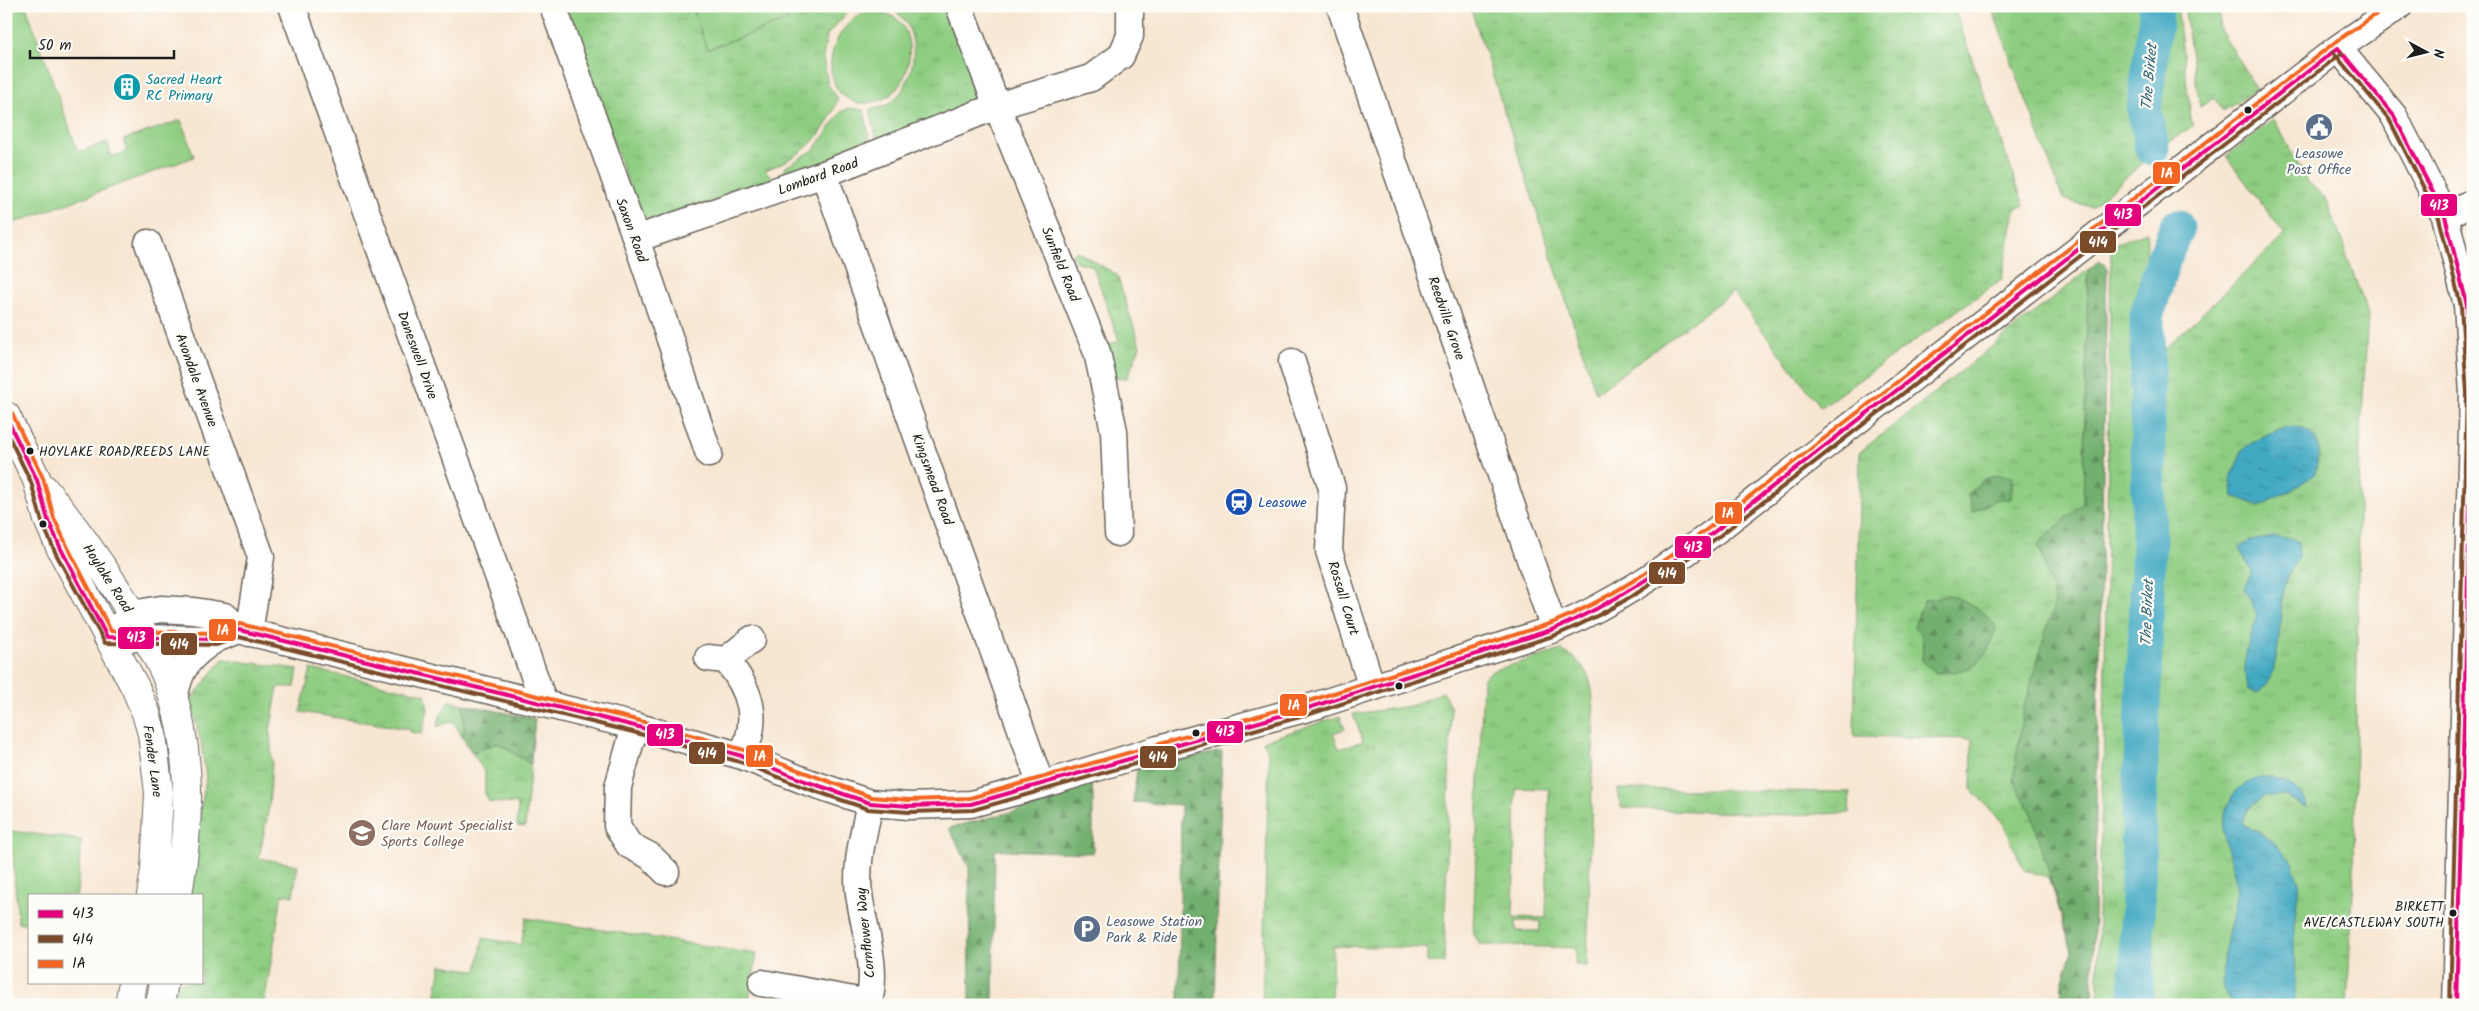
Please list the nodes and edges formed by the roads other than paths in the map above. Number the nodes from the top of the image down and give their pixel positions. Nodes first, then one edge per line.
1 (292, 6) edge
2 (553, 6) edge
3 (959, 6) edge
4 (1130, 6) edge
5 (1340, 6) edge
6 (2399, 6) edge
7 (2338, 48) junction
8 (997, 106) junction
9 (824, 174) junction
10 (2473, 203) edge
11 (2445, 216) junction
12 (636, 239) junction
13 (148, 243) dead end
14 (1292, 362) dead end
15 (2473, 393) edge
16 (6, 416) edge
17 (708, 454) dead end
18 (37, 480) junction
19 (2472, 494) edge
20 (1118, 533) dead end
21 (132, 614) junction
22 (1554, 629) junction
23 (234, 634) junction
24 (107, 637) junction
25 (146, 638) junction
26 (752, 639) dead end
27 (2469, 647) edge
28 (1372, 688) junction
29 (172, 691) junction
30 (544, 703) junction
31 (635, 726) junction
32 (742, 756) junction
33 (1041, 784) junction
34 (2467, 784) edge
35 (870, 802) junction
36 (666, 872) dead end
37 (150, 894) edge
38 (178, 894) edge
39 (2465, 954) edge
40 (762, 983) dead end
41 (133, 984) edge
42 (164, 984) edge
43 (869, 1004) edge
44 (129, 1005) edge
45 (160, 1005) edge
46 (2456, 1005) edge

1 - 30 street, Daneswell Drive
2 - 12 street, Saxon Road
3 - 8 street, Sunfield Road
4 - 8 street, Lombard Road
5 - 22 street, Reedville Grove
6 - 7 street
7 - 11 street
7 - 22 street
8 - 9 street, Lombard Road
8 - 20 street, Sunfield Road
9 - 12 street, Lombard Road
9 - 33 street, Kingsmead Road
10 - 11 street
11 - 15 street
12 - 17 street, Saxon Road
13 - 23 street, Avondale Avenue
14 - 28 street, Rossall Court
15 - 19 street
16 - 18 main road, Hoylake Road
18 - 21 main road, Hoylake Road
18 - 24 main road, Hoylake Road
19 - 27 street
21 - 23 street
21 - 24 street
21 - 25 main road, Hoylake Road
22 - 28 street
23 - 25 street
23 - 29 street
23 - 30 street
24 - 25 street
24 - 37 main road, Fender Lane
25 - 29 main road, Hoylake Road
26 - 32 street
27 - 34 street
28 - 33 street
29 - 38 main road
30 - 31 street
31 - 32 street
31 - 36 street
32 - 35 street
33 - 35 street
34 - 39 street
35 - 43 street, Cornflower Way
39 - 46 street
40 - 43 street
41 - 44 main road
42 - 45 main road

